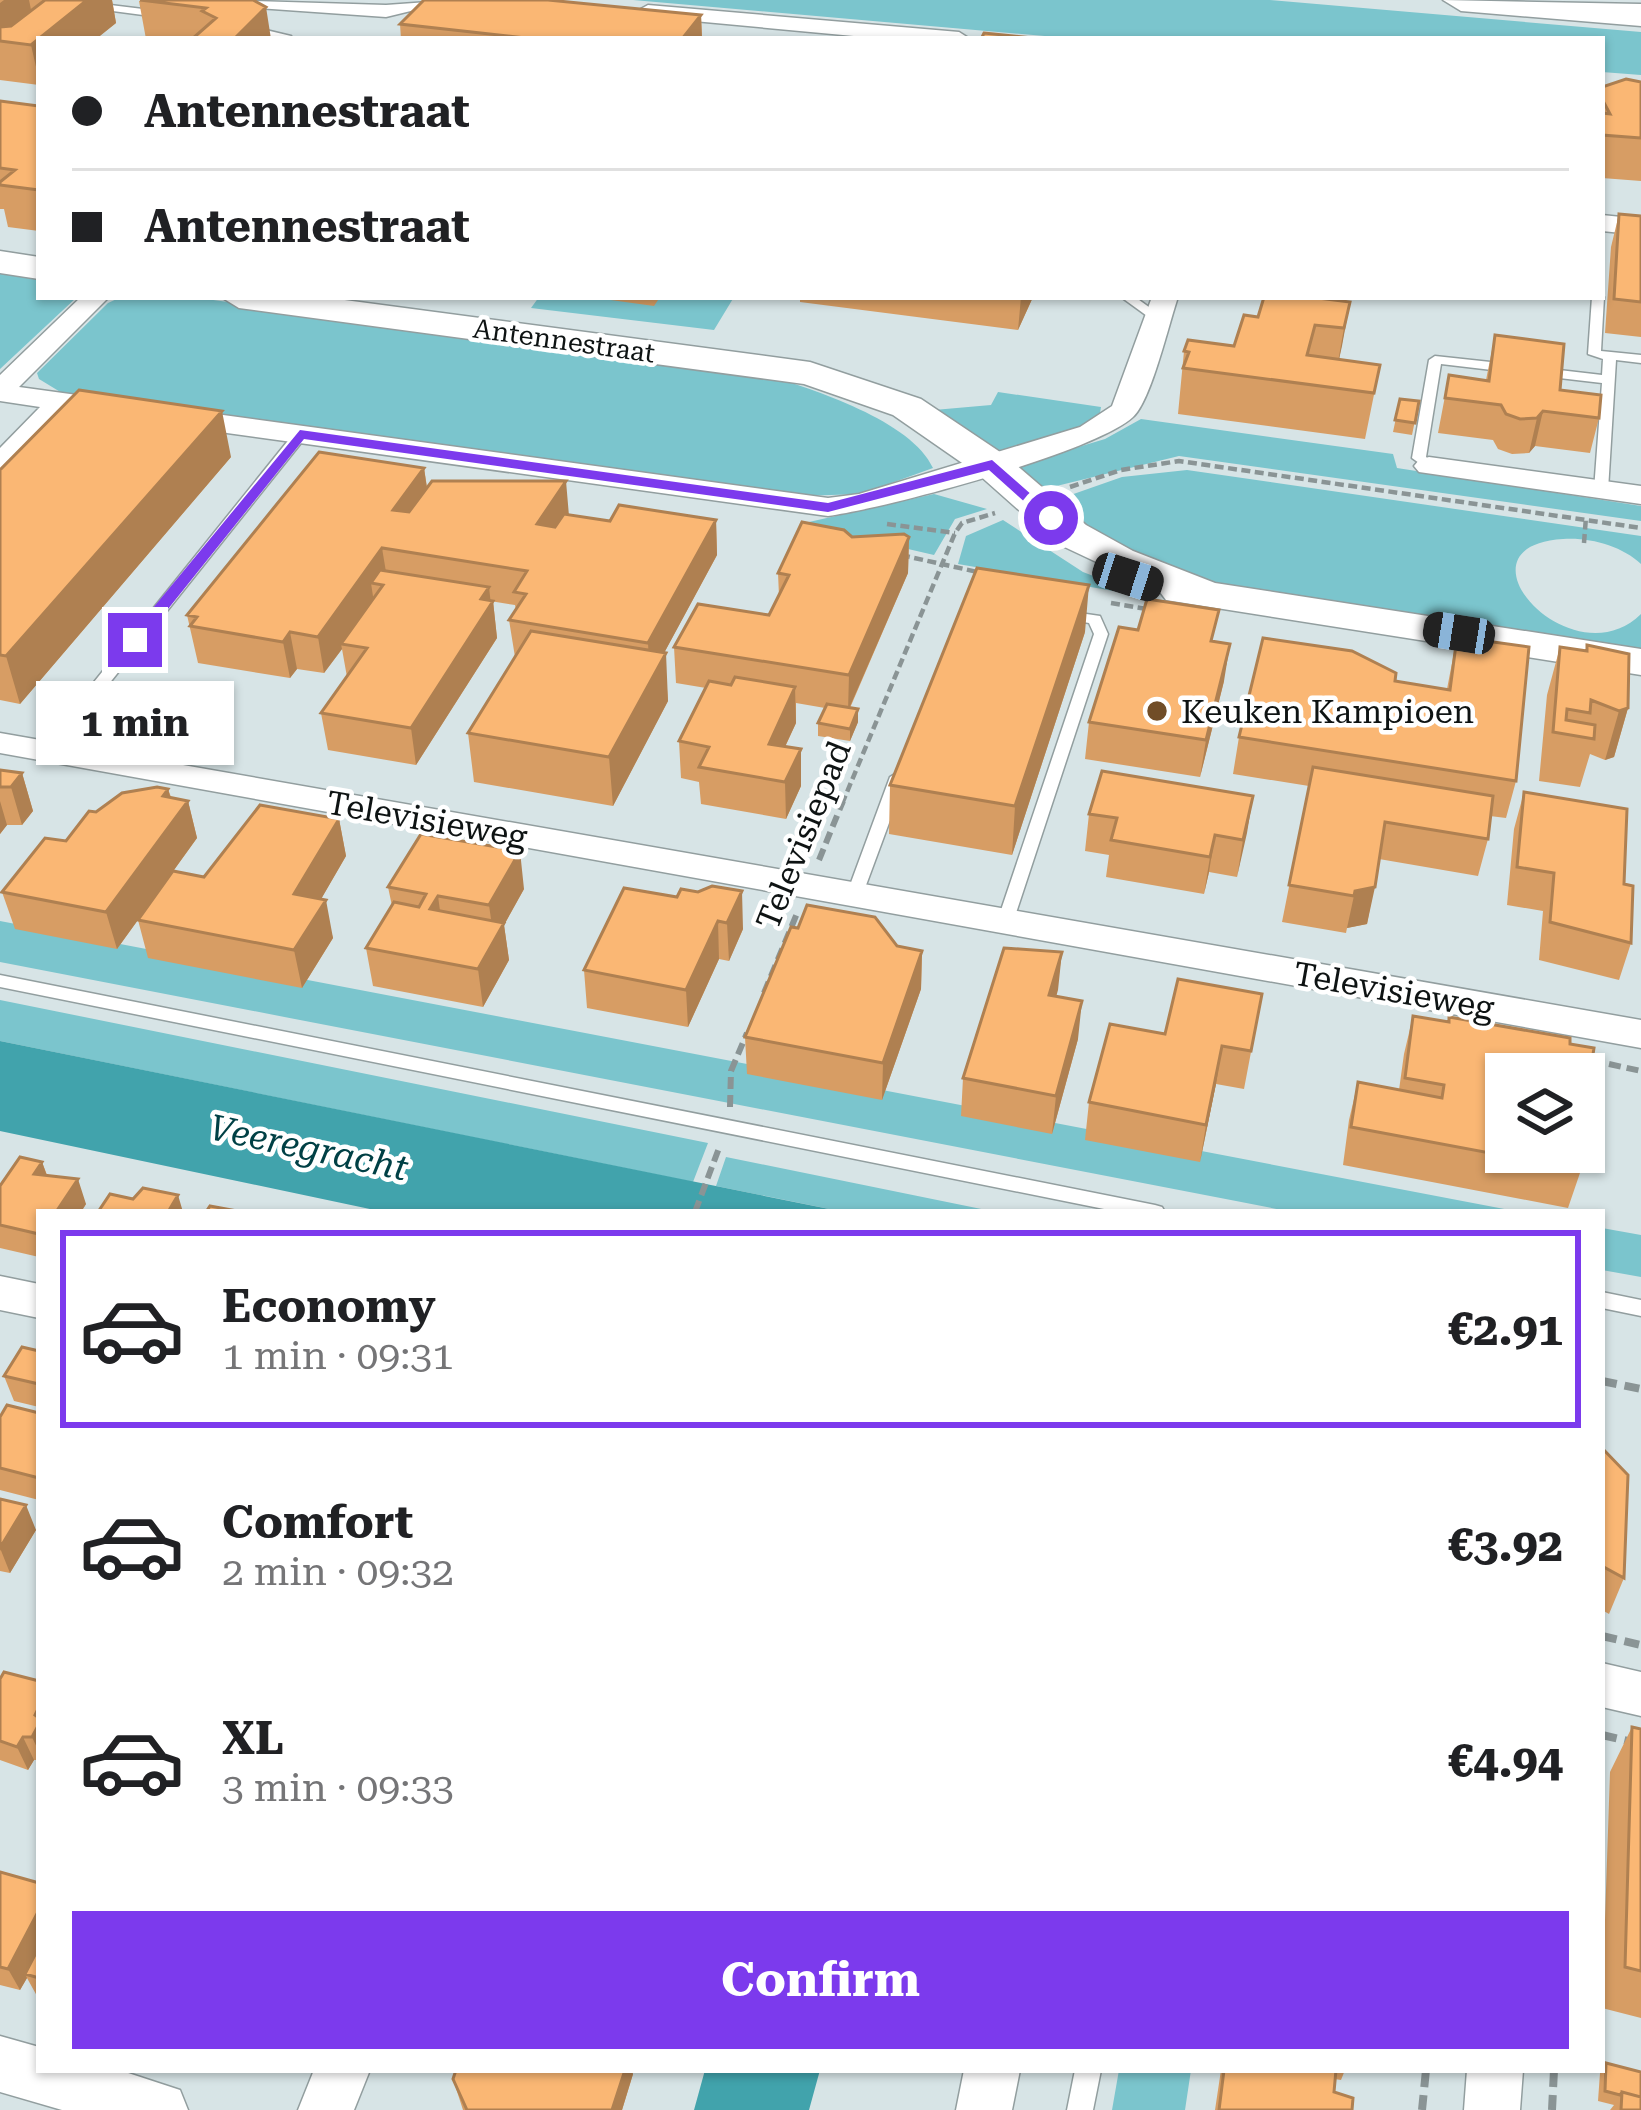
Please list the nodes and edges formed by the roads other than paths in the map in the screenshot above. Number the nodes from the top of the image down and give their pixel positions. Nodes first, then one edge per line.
1 (230, 0) edge
2 (445, 0) edge
3 (1462, 0) edge
4 (632, 9) edge
5 (71, 11) edge
6 (386, 11) junction
7 (143, 12) edge
8 (1641, 15) edge
9 (229, 26) edge
10 (276, 36) edge
11 (361, 36) edge
12 (926, 36) edge
13 (1605, 223) edge
14 (1641, 227) edge
15 (0, 262) edge
16 (36, 268) edge
17 (93, 300) edge
18 (261, 300) edge
19 (1598, 300) edge
20 (1159, 304) edge
21 (1610, 356) junction
22 (1641, 359) edge
23 (1609, 380) junction
24 (0, 392) edge
25 (60, 402) junction
26 (300, 435) junction
27 (0, 465) edge
28 (1429, 466) joint
29 (977, 469) junction
30 (1601, 490) junction
31 (1641, 495) edge
32 (1048, 613) edge
33 (1641, 662) edge
34 (0, 743) edge
35 (47, 751) junction
36 (903, 765) edge
37 (854, 896) junction
38 (1005, 922) junction
39 (0, 981) edge
40 (1641, 1034) edge
41 (1140, 1209) edge
42 (0, 1293) edge
43 (36, 1300) edge
44 (1605, 1301) edge
45 (1641, 1308) edge
46 (1605, 1686) edge
47 (1641, 1694) edge
48 (0, 2064) edge
49 (341, 2073) edge
50 (991, 2073) edge
51 (1087, 2073) edge
52 (1495, 2073) edge
53 (160, 2110) edge
54 (326, 2110) edge
55 (984, 2110) edge
56 (1080, 2110) edge
57 (1492, 2110) edge

1 - 6 street
2 - 6 street
3 - 8 highway
4 - 12 street
5 - 7 lane
6 - 11 street
9 - 10 lane
13 - 14 street
15 - 16 street
17 - 24 street
18 - 29 street, Antennestraat
19 - 21 lane
20 - 29 street
21 - 22 lane
21 - 23 lane
23 - 28 lane
23 - 30 lane
24 - 25 street
25 - 26 street
25 - 27 street
26 - 29 street
26 - 35 lane
28 - 30 street
29 - 33 street, Antennestraat
30 - 31 street
32 - 38 lane
34 - 35 street, Televisieweg
35 - 37 street, Televisieweg
36 - 37 lane
37 - 38 street, Televisieweg
38 - 40 street, Televisieweg
39 - 41 lane
42 - 43 street
44 - 45 lane
46 - 47 street
48 - 53 street
49 - 54 street
50 - 55 street
51 - 56 lane
52 - 57 street

